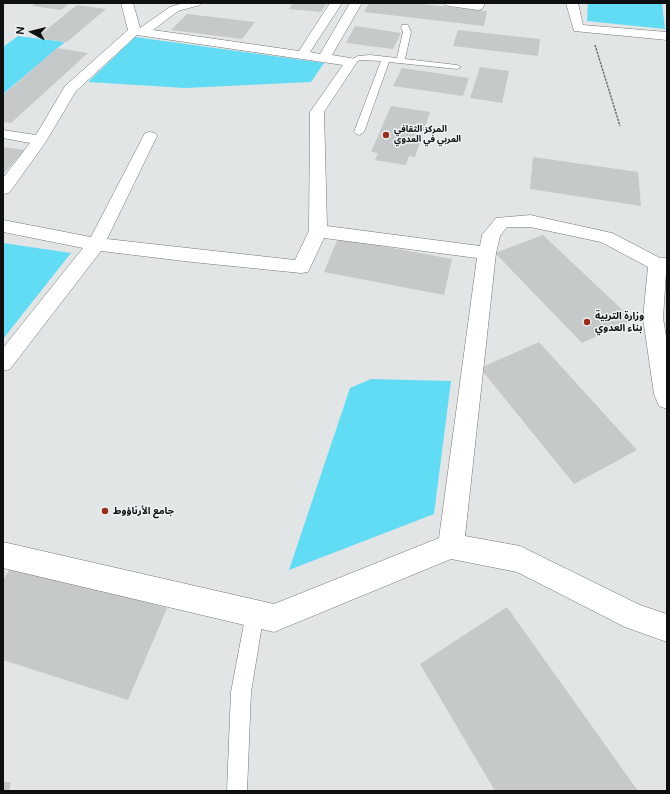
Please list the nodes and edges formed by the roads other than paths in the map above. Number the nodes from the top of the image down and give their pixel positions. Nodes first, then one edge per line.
1 (127, 3) edge
2 (196, 3) edge
3 (336, 3) edge
4 (356, 3) edge
5 (448, 3) edge
6 (479, 3) edge
7 (572, 3) edge
8 (405, 27) dead end
9 (139, 32) junction
10 (667, 36) edge
11 (302, 55) junction
12 (324, 58) junction
13 (386, 58) junction
14 (401, 60) junction
15 (351, 62) junction
16 (457, 67) dead end
17 (359, 132) dead end
18 (3, 134) edge
19 (150, 136) dead end
20 (40, 140) junction
21 (3, 189) edge
22 (3, 226) edge
23 (318, 231) junction
24 (96, 244) junction
25 (487, 253) junction
26 (662, 264) edge
27 (3, 363) edge
28 (667, 400) edge
29 (451, 546) junction
30 (3, 556) edge
31 (255, 613) junction
32 (667, 628) edge
33 (237, 791) edge

1 - 9 street
2 - 9 street
3 - 11 street
4 - 12 street
5 - 6 street
7 - 10 street
8 - 14 lane
9 - 11 street
9 - 20 street
11 - 12 street
12 - 15 street
13 - 14 lane
13 - 15 lane
13 - 17 lane
14 - 16 lane
15 - 23 street
18 - 20 street
19 - 24 street
20 - 21 street
22 - 24 street
23 - 24 street
23 - 25 street
24 - 27 street
25 - 26 street
25 - 29 street
26 - 28 street
29 - 31 street
29 - 32 street
30 - 31 street
31 - 33 lane

